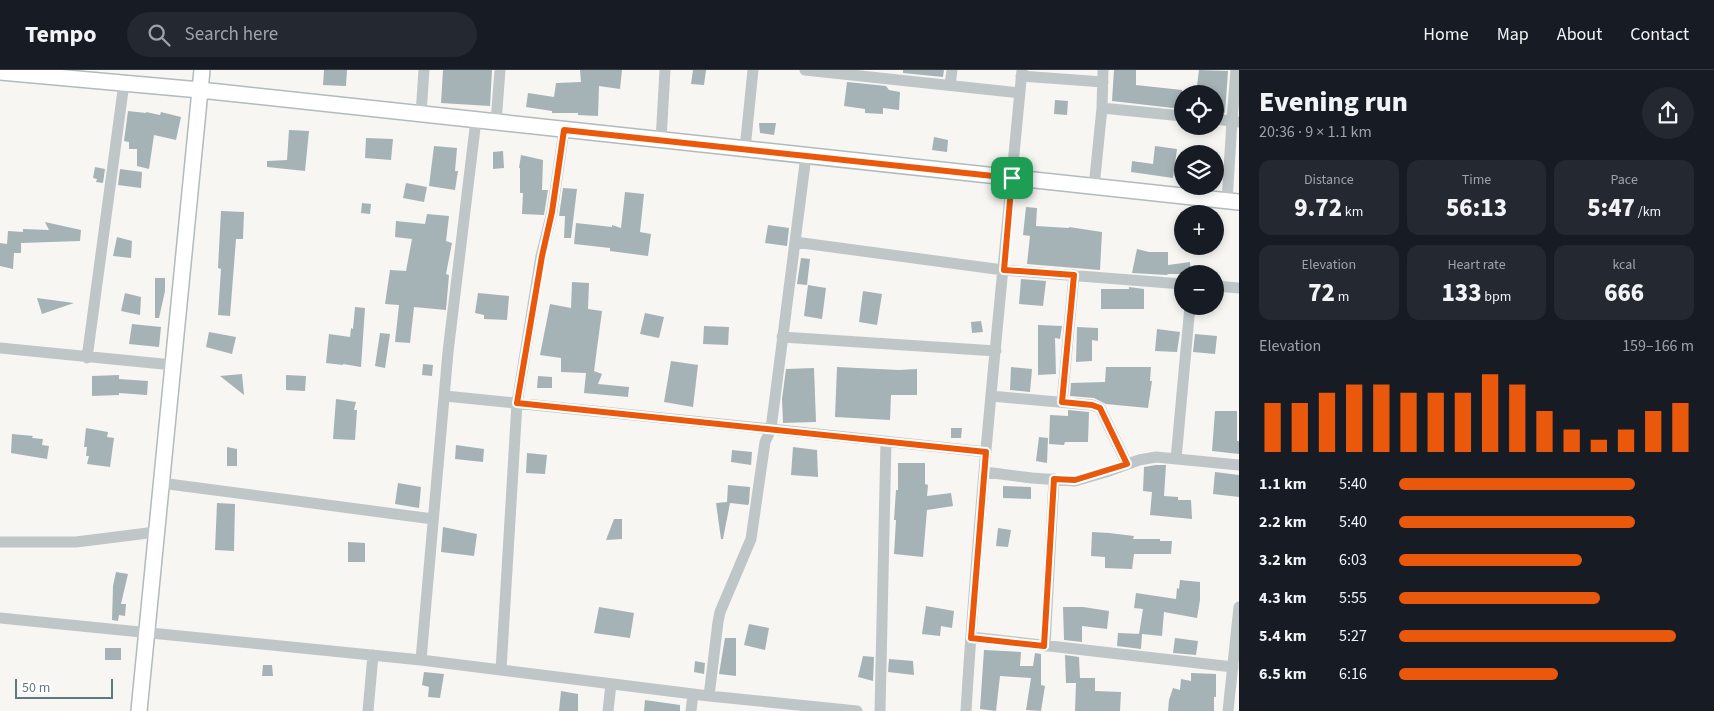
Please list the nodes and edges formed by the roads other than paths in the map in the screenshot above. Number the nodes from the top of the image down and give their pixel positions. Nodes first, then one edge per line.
1 (202, 70) edge
2 (424, 70) edge
3 (500, 70) edge
4 (665, 70) edge
5 (753, 70) edge
6 (804, 70) edge
7 (952, 70) edge
8 (1103, 70) edge
9 (1236, 70) edge
10 (828, 71) edge
11 (0, 72) edge
12 (868, 73) edge
13 (1022, 73) edge
14 (912, 75) edge
15 (1103, 82) junction
16 (124, 83) junction
17 (950, 85) junction
18 (200, 90) junction
19 (1020, 93) junction
20 (1102, 108) junction
21 (421, 114) junction
22 (1174, 115) edge
23 (476, 120) junction
24 (496, 122) junction
25 (1235, 122) edge
26 (564, 130) junction
27 (661, 140) junction
28 (745, 149) junction
29 (806, 156) junction
30 (1012, 178) junction
31 (1094, 187) junction
32 (1233, 202) edge
33 (795, 242) junction
34 (1004, 270) junction
35 (1074, 275) junction
36 (1174, 283) edge
37 (1224, 287) edge
38 (1239, 288) edge
39 (1189, 315) edge
40 (782, 337) junction
41 (0, 348) edge
42 (996, 351) junction
43 (87, 358) junction
44 (173, 365) junction
45 (444, 396) junction
46 (991, 396) junction
47 (1062, 402) junction
48 (517, 403) junction
49 (771, 429) junction
50 (886, 441) junction
51 (986, 452) junction
52 (1176, 459) junction
53 (1127, 464) junction
54 (1239, 465) edge
55 (985, 472) junction
56 (1054, 479) junction
57 (161, 483) junction
58 (433, 519) junction
59 (156, 532) junction
60 (0, 542) edge
61 (1239, 607) edge
62 (0, 618) edge
63 (146, 634) junction
64 (971, 638) junction
65 (1044, 646) junction
66 (373, 655) junction
67 (422, 660) junction
68 (1233, 667) junction
69 (501, 670) junction
70 (611, 684) junction
71 (693, 694) junction
72 (709, 696) junction
73 (139, 711) edge
74 (368, 711) edge
75 (608, 711) edge
76 (691, 711) edge
77 (857, 711) edge
78 (880, 711) edge
79 (966, 711) edge
80 (1228, 711) edge

1 - 18 street
2 - 21 street
3 - 24 street
4 - 27 street
5 - 28 street
6 - 10 street
7 - 17 street
8 - 15 street
9 - 25 street
10 - 12 street
11 - 16 street
12 - 14 street
13 - 15 street
13 - 19 street
14 - 17 street
15 - 20 street
16 - 18 street
16 - 43 street
17 - 19 street
18 - 21 street
18 - 44 street
19 - 30 street
20 - 22 street
20 - 31 street
21 - 23 street
23 - 24 street
23 - 45 street
24 - 26 street
25 - 32 street
26 - 27 street
26 - 48 street
27 - 28 street
28 - 29 street
29 - 30 street
29 - 33 street
30 - 31 street
30 - 34 street
31 - 32 street
33 - 34 street
33 - 40 street
34 - 35 street
34 - 42 street
35 - 36 street
35 - 47 street
37 - 38 street
39 - 52 street
40 - 42 street
40 - 49 street
41 - 43 street
42 - 46 street
43 - 44 street
44 - 57 street
45 - 48 street
45 - 58 street
46 - 47 street
46 - 51 street
47 - 53 street
48 - 49 street
48 - 69 street
49 - 50 street
49 - 72 street
50 - 51 street
50 - 78 street
51 - 55 street
52 - 53 street
52 - 54 street
53 - 56 street
55 - 56 street
55 - 64 street
56 - 65 street
57 - 58 street
57 - 59 street
58 - 67 street
59 - 60 street
59 - 63 street
61 - 68 street
62 - 63 street
63 - 66 street
63 - 73 street
64 - 65 street
64 - 79 street
65 - 68 street
66 - 67 street
66 - 74 street
67 - 69 street
68 - 80 street
69 - 70 street
70 - 71 street
70 - 75 street
71 - 72 street
71 - 76 street
72 - 77 street

